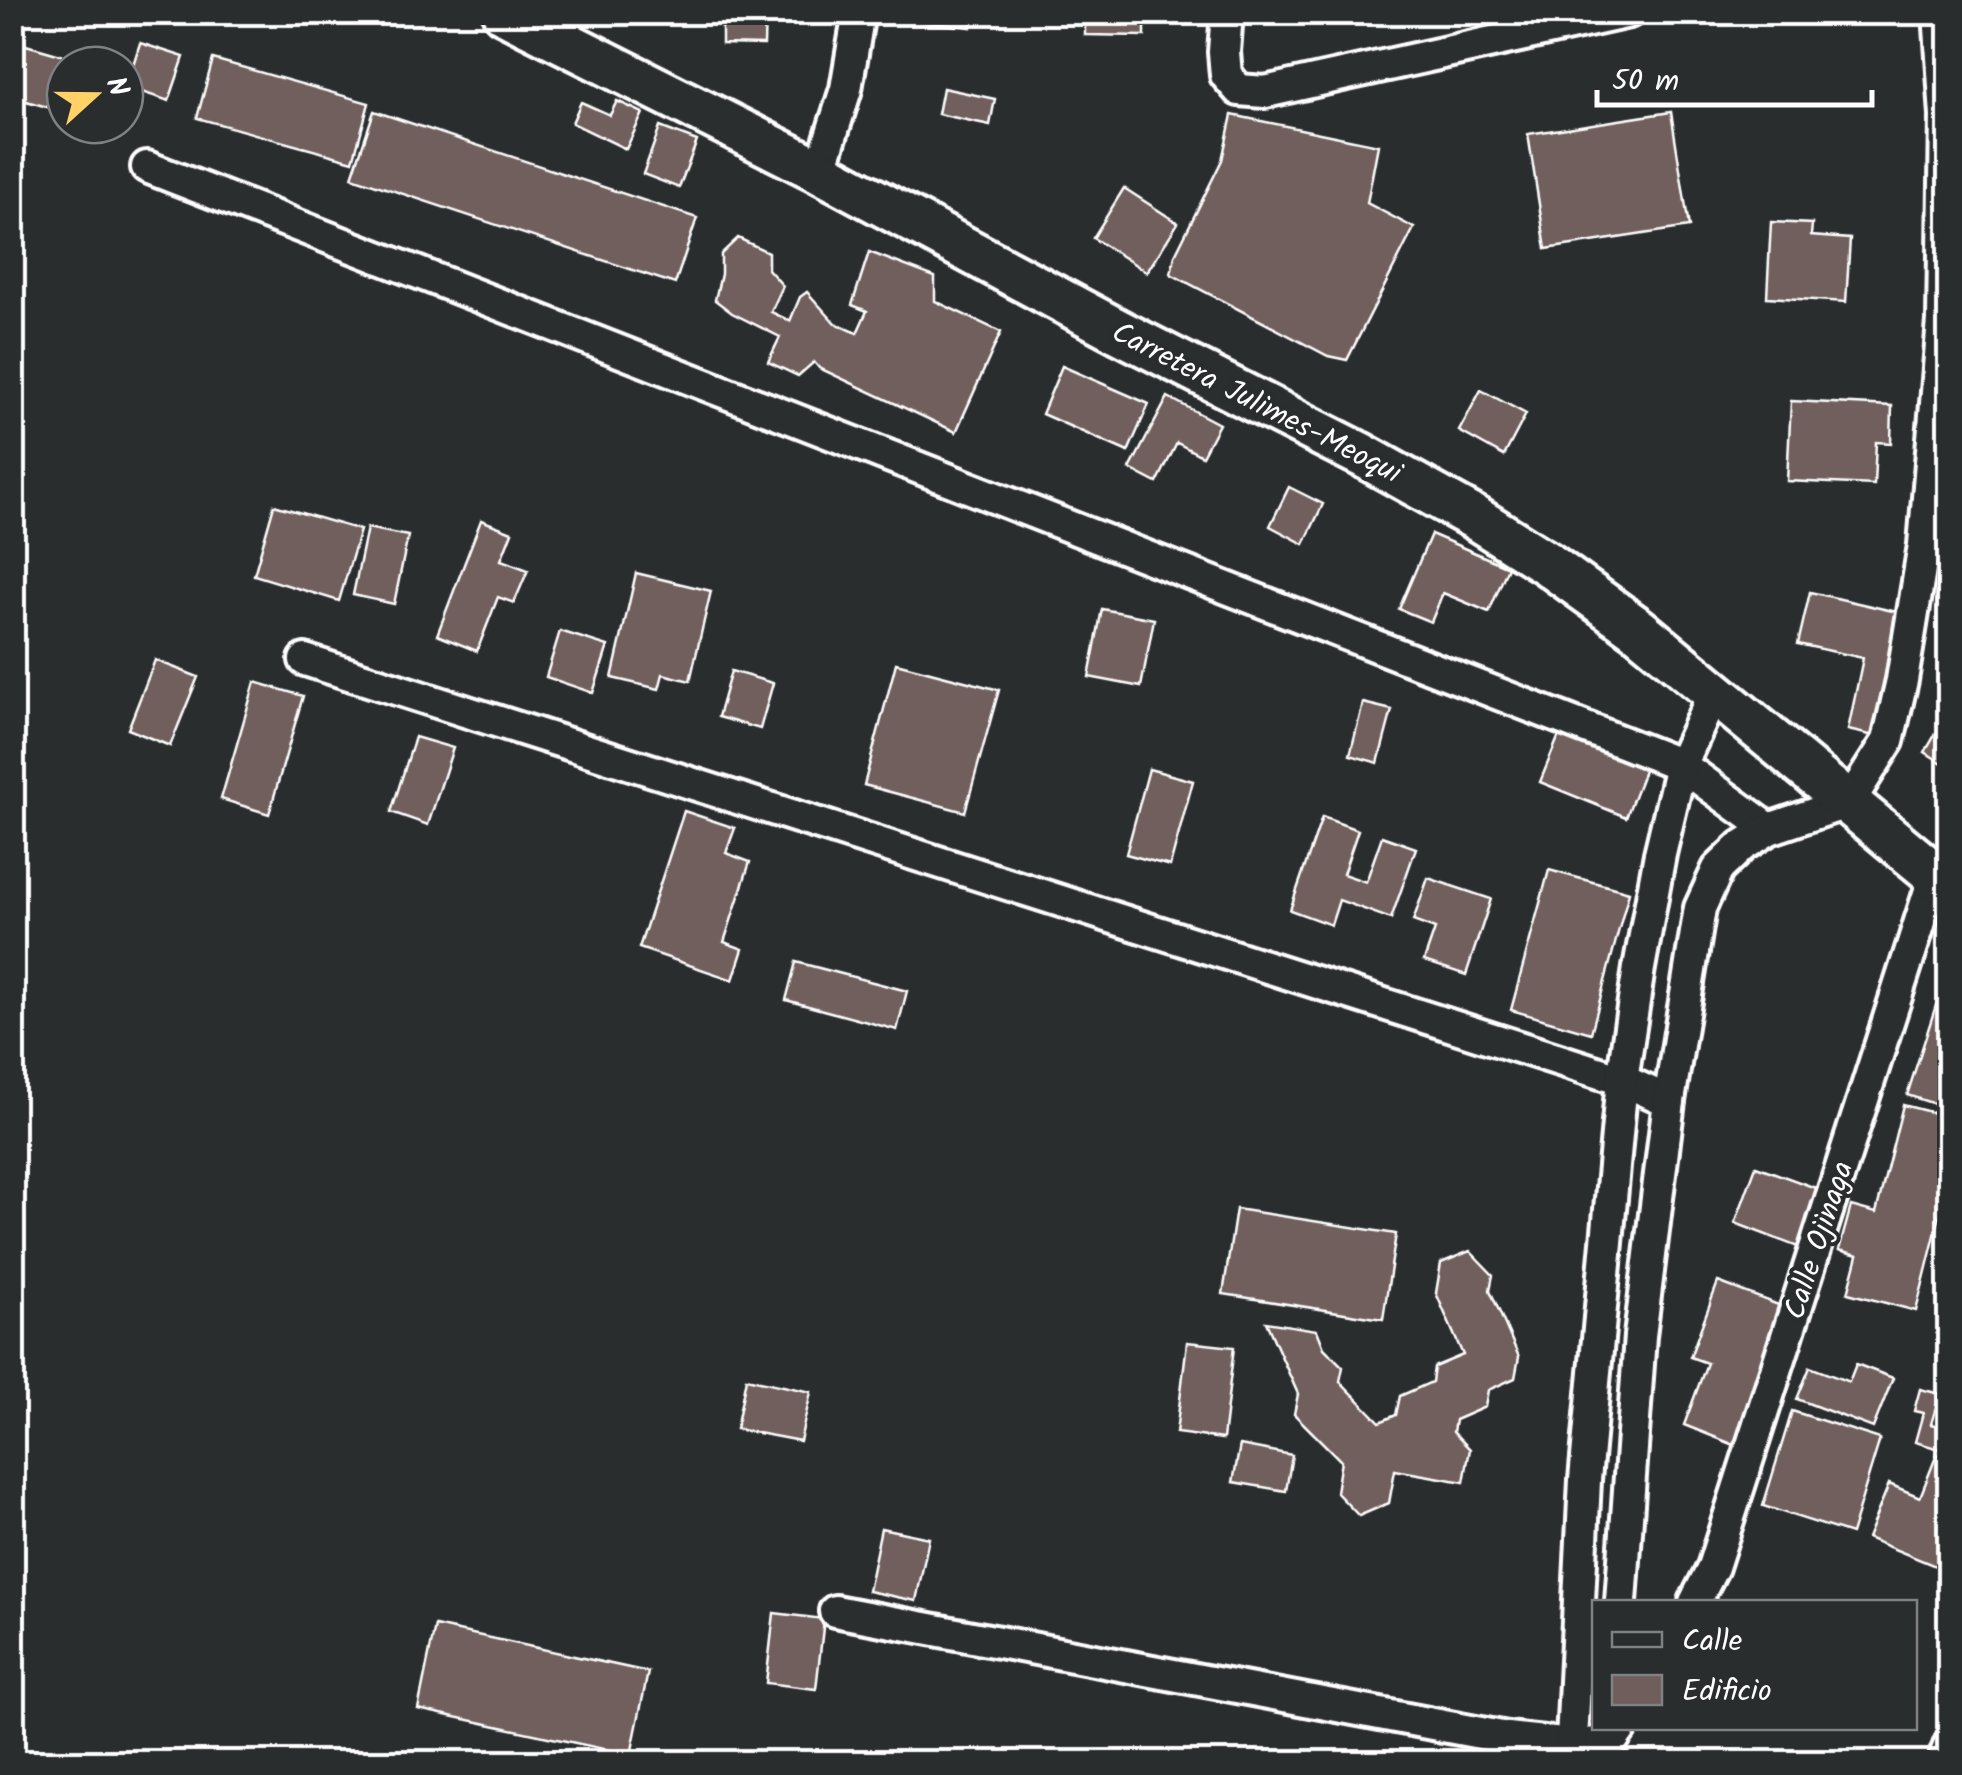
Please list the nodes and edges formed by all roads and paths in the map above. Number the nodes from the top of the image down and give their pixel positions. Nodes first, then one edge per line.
1 (504, 12) edge
2 (859, 12) edge
3 (1227, 12) edge
4 (1629, 12) edge
5 (1939, 12) edge
6 (1948, 117) edge
7 (147, 167) dead end
8 (820, 170) junction
9 (304, 660) dead end
10 (1715, 691) junction
11 (1681, 765) junction
12 (1850, 802) junction
13 (1769, 829) junction
14 (1942, 881) edge
15 (1622, 1080) junction
16 (1669, 1100) junction
17 (1604, 1278) junction
18 (1646, 1289) junction
19 (1621, 1600) edge
20 (1695, 1600) edge
21 (834, 1610) dead end
22 (1614, 1740) edge
23 (1950, 1744) edge
24 (1572, 1754) edge
25 (1943, 1762) edge

1 - 8 main road, Carretera Julimes-Meoqui
2 - 8 street
3 - 4 street
5 - 6 street
6 - 12 street
7 - 11 street
8 - 10 main road, Carretera Julimes-Meoqui
9 - 15 street
10 - 11 street
10 - 12 main road, Carretera Julimes-Meoqui
11 - 13 street
11 - 15 street
12 - 13 street
12 - 14 main road, Carretera Julimes-Meoqui
13 - 16 street
14 - 20 street, Calle Ojinaga
15 - 16 street
15 - 17 street
16 - 18 street
17 - 18 street
17 - 24 street
18 - 19 street
21 - 24 street
22 - 24 street
23 - 25 street

